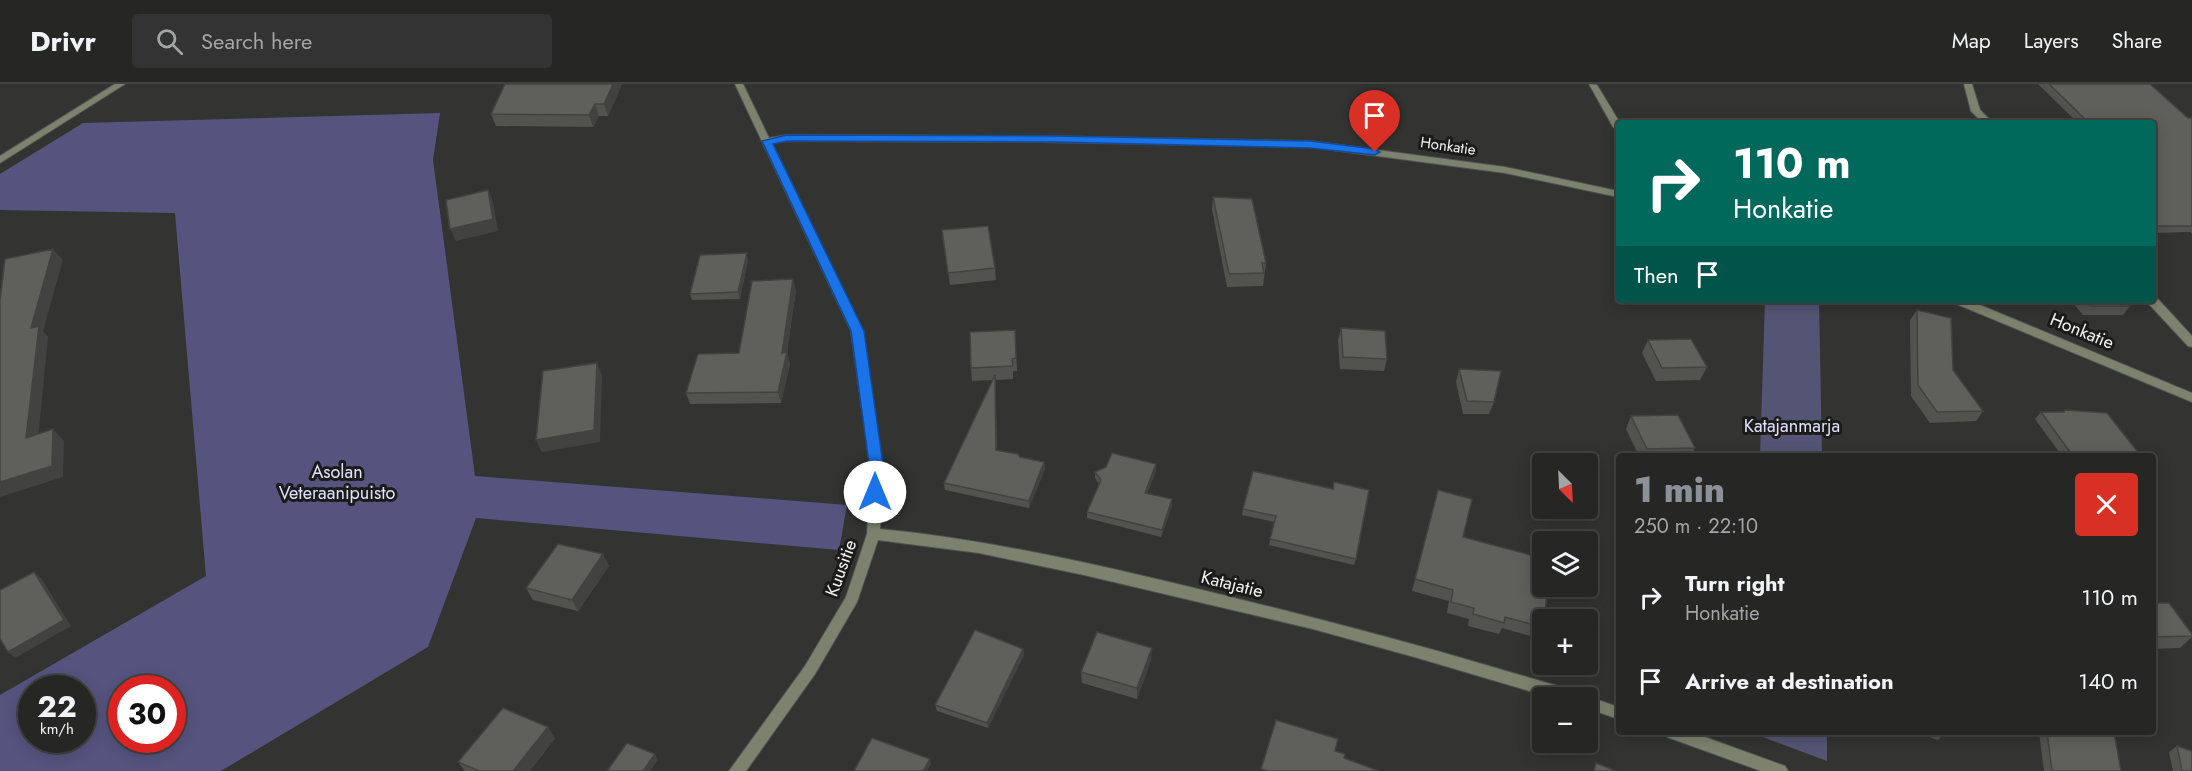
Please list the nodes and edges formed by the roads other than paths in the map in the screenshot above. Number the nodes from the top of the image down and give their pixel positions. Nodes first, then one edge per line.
1 (121, 84) edge
2 (740, 84) edge
3 (1968, 84) edge
4 (1593, 85) edge
5 (1985, 120) edge
6 (1616, 124) edge
7 (767, 141) junction
8 (0, 160) edge
9 (1616, 194) edge
10 (1965, 303) edge
11 (2155, 303) edge
12 (2192, 343) edge
13 (2192, 398) edge
14 (873, 534) junction
15 (1540, 687) edge
16 (1598, 706) edge
17 (1616, 712) edge
18 (1679, 735) edge
19 (737, 771) edge
20 (1780, 771) edge

1 - 8 street
2 - 7 street, Kuusitie
3 - 5 street
4 - 6 street
7 - 9 street, Honkatie
7 - 14 street, Kuusitie
10 - 13 street, Honkatie
11 - 12 street
14 - 15 street, Katajatie
14 - 19 street, Kuusitie
16 - 17 street
18 - 20 street

